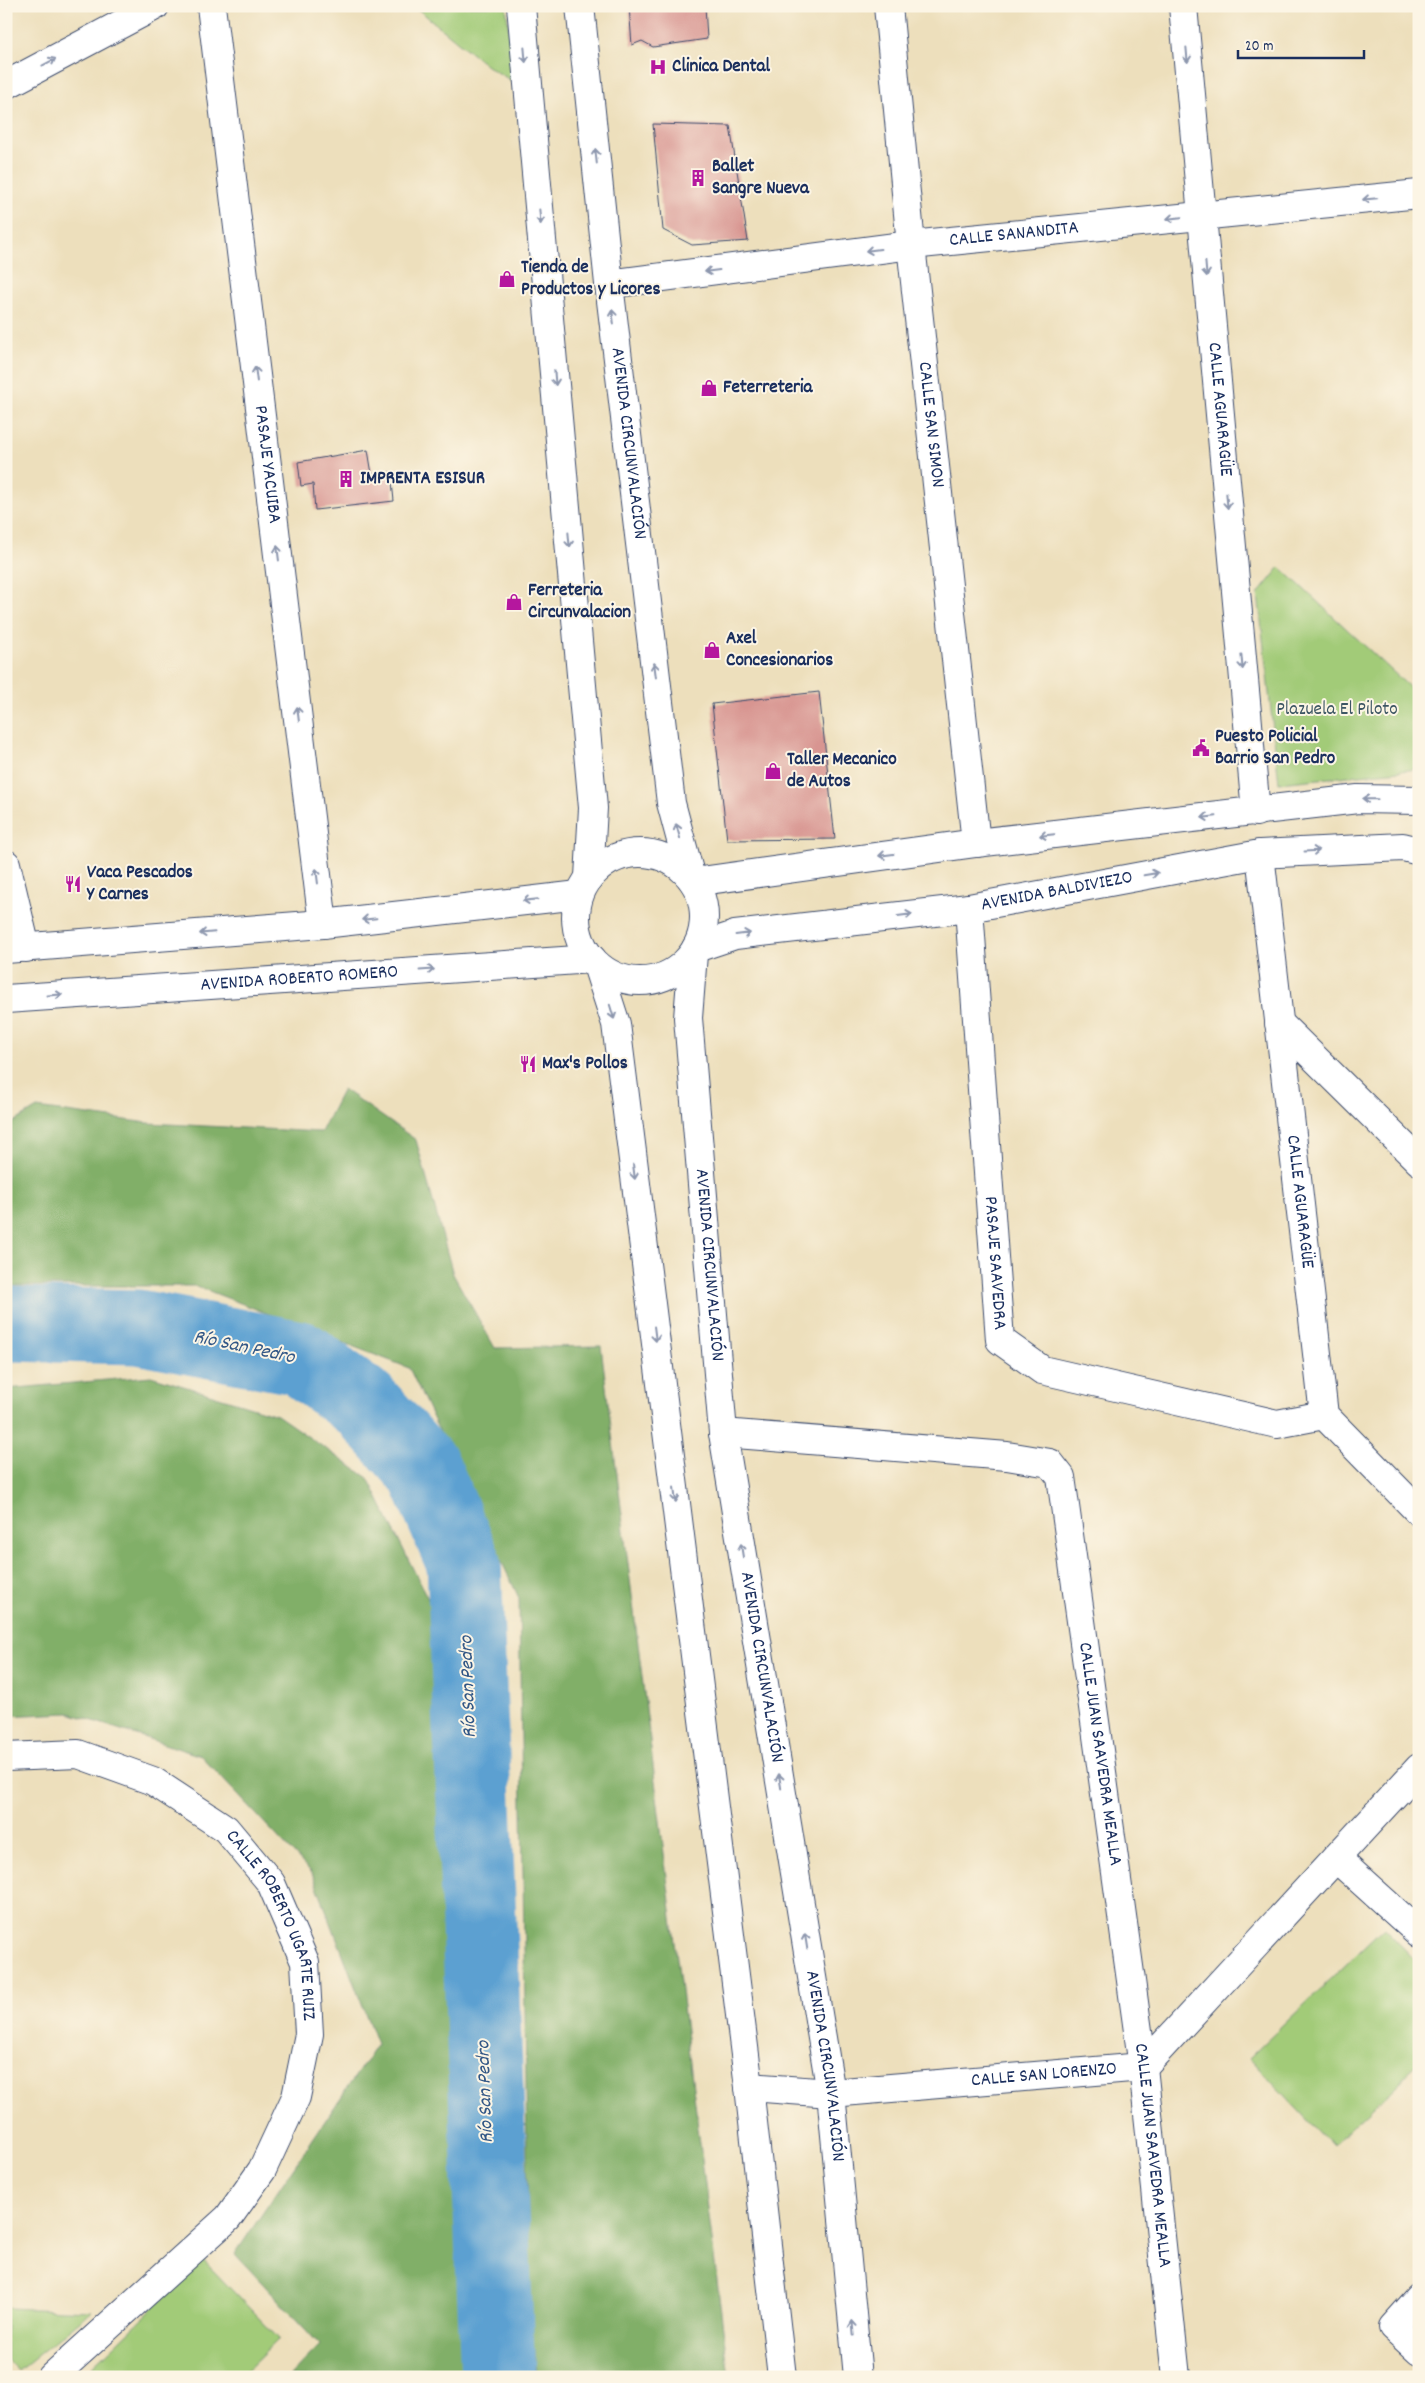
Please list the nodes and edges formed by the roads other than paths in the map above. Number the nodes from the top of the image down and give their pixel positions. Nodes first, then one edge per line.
1 (156, 6) edge
2 (211, 6) edge
3 (521, 6) edge
4 (580, 6) edge
5 (888, 6) edge
6 (1183, 6) edge
7 (6, 84) edge
8 (1419, 194) edge
9 (1201, 215) junction
10 (911, 245) junction
11 (609, 284) junction
12 (1419, 800) edge
13 (1256, 812) junction
14 (976, 843) junction
15 (1419, 851) edge
16 (1260, 854) junction
17 (6, 864) edge
18 (692, 880) junction
19 (584, 886) junction
20 (969, 908) junction
21 (323, 924) junction
22 (16, 948) edge
23 (695, 951) junction
24 (594, 962) junction
25 (6, 999) edge
26 (1279, 1024) junction
27 (1419, 1161) edge
28 (1324, 1415) junction
29 (723, 1433) junction
30 (1419, 1512) edge
31 (6, 1757) edge
32 (1419, 1768) edge
33 (1336, 1858) junction
34 (1419, 1933) edge
35 (1142, 2067) junction
36 (749, 2087) junction
37 (831, 2093) junction
38 (1419, 2298) edge
39 (1419, 2351) edge
40 (52, 2377) edge
41 (782, 2377) edge
42 (858, 2377) edge
43 (1176, 2377) edge

7 -> 1 main road
21 -> 2 main road, PASAJE YACUIBA
3 -> 19 main road
11 -> 4 main road, AVENIDA CIRCUNVALACIÓN
5 - 10 main road, CALLE SAN SIMON
6 -> 9 main road, CALLE AGUARAGÜE
8 -> 9 main road, CALLE SANANDITA
9 -> 10 main road, CALLE SANANDITA
9 -> 13 main road, CALLE AGUARAGÜE
10 -> 11 main road, CALLE SANANDITA
10 - 14 main road, CALLE SAN SIMON
18 -> 11 main road, AVENIDA CIRCUNVALACIÓN
12 -> 13 main road
13 -> 14 main road
14 -> 18 main road
16 -> 15 main road, AVENIDA BALDIVIEZO
20 -> 16 main road, AVENIDA BALDIVIEZO
16 - 26 main road, CALLE AGUARAGÜE
17 - 22 main road
18 - 19 main road
18 - 23 main road
19 -> 21 main road
19 - 24 main road
23 -> 20 main road, AVENIDA BALDIVIEZO
20 - 28 main road, PASAJE SAAVEDRA
21 -> 22 main road
23 - 24 main road
23 - 29 main road, AVENIDA CIRCUNVALACIÓN
25 -> 24 main road, AVENIDA ROBERTO ROMERO
24 -> 36 main road
26 - 27 main road
26 - 28 main road, CALLE AGUARAGÜE
28 - 30 main road
29 - 35 main road, CALLE JUAN SAAVEDRA MEALLA
37 -> 29 main road, AVENIDA CIRCUNVALACIÓN
31 - 40 main road, CALLE ROBERTO UGARTE RUIZ
32 - 33 main road, CALLE SAN LORENZO
33 - 34 main road
33 - 35 main road, CALLE SAN LORENZO
35 - 37 main road, CALLE SAN LORENZO
35 - 43 main road, CALLE JUAN SAAVEDRA MEALLA
36 - 37 main road, CALLE SAN LORENZO
36 - 41 main road
42 -> 37 main road, AVENIDA CIRCUNVALACIÓN
38 - 39 main road

